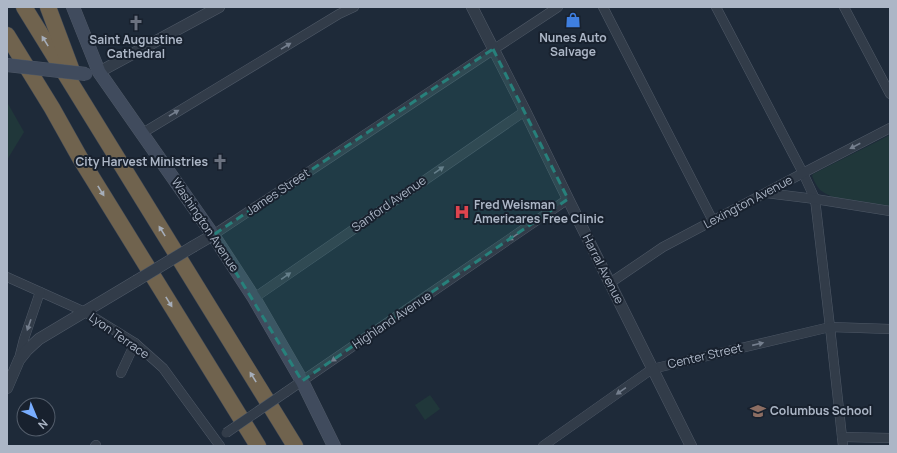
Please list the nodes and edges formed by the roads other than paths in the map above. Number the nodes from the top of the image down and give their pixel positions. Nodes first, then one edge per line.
1 (24, 7) edge
2 (48, 7) edge
3 (73, 7) edge
4 (219, 7) edge
5 (354, 7) edge
6 (472, 7) edge
7 (558, 7) edge
8 (603, 7) edge
9 (716, 7) edge
10 (844, 7) edge
11 (7, 35) edge
12 (493, 49) junction
13 (7, 53) edge
14 (7, 64) edge
15 (92, 73) junction
16 (890, 94) edge
17 (87, 110) junction
18 (525, 111) junction
19 (890, 128) edge
20 (141, 134) junction
21 (80, 158) junction
22 (803, 173) junction
23 (766, 193) junction
24 (568, 199) junction
25 (815, 199) junction
26 (890, 211) edge
27 (712, 220) junction
28 (213, 235) junction
29 (7, 277) edge
30 (610, 283) junction
31 (40, 292) junction
32 (254, 298) junction
33 (85, 312) junction
34 (830, 327) junction
35 (890, 329) edge
36 (135, 343) junction
37 (18, 360) junction
38 (652, 369) junction
39 (121, 373) dead end
40 (302, 381) junction
41 (7, 385) edge
42 (890, 438) edge
43 (842, 441) edge
44 (218, 443) edge
45 (258, 446) edge
46 (295, 446) edge
47 (334, 446) edge
48 (543, 446) edge
49 (691, 446) edge

17 -> 1 highway
2 - 17 highway
3 - 15 main road, Washington Avenue
4 - 15 street
20 -> 5 street
6 - 12 street, Harral Avenue
7 - 12 street, James Street
8 - 27 street
9 - 22 street
10 - 16 street
11 - 21 highway
12 - 18 street, Harral Avenue
12 - 28 street, James Street
13 - 21 highway
14 - 15 main road, bridge
15 - 20 main road, Washington Avenue
46 -> 17 highway
18 - 24 street, Harral Avenue
32 -> 18 street, Sanford Avenue
19 -> 22 street, Lexington Avenue
20 - 28 main road, Washington Avenue
21 -> 45 highway
22 - 23 street, Lexington Avenue
22 - 25 street
23 - 25 street
23 - 27 street, Lexington Avenue
24 - 30 street, Harral Avenue
24 -> 40 street, Highland Avenue
25 - 26 street
25 - 34 street
27 - 30 street, Lexington Avenue
28 - 32 main road, Washington Avenue
28 - 33 street, James Street, bridge
29 - 31 street, Lyon Terrace
30 - 38 street, Harral Avenue
31 - 33 street, Lyon Terrace
31 -> 37 street
32 - 40 main road, Washington Avenue
33 - 36 street, Lyon Terrace
33 - 37 street, James Street
34 - 35 street, Center Street
38 -> 34 street, Center Street
34 - 43 street
36 - 39 street
36 - 44 street, Lyon Terrace
37 - 41 street, James Street
38 -> 48 street, Center Street
38 - 49 street, Harral Avenue
40 - 44 street, Highland Avenue, bridge
40 - 47 main road, Washington Avenue
42 - 43 street

